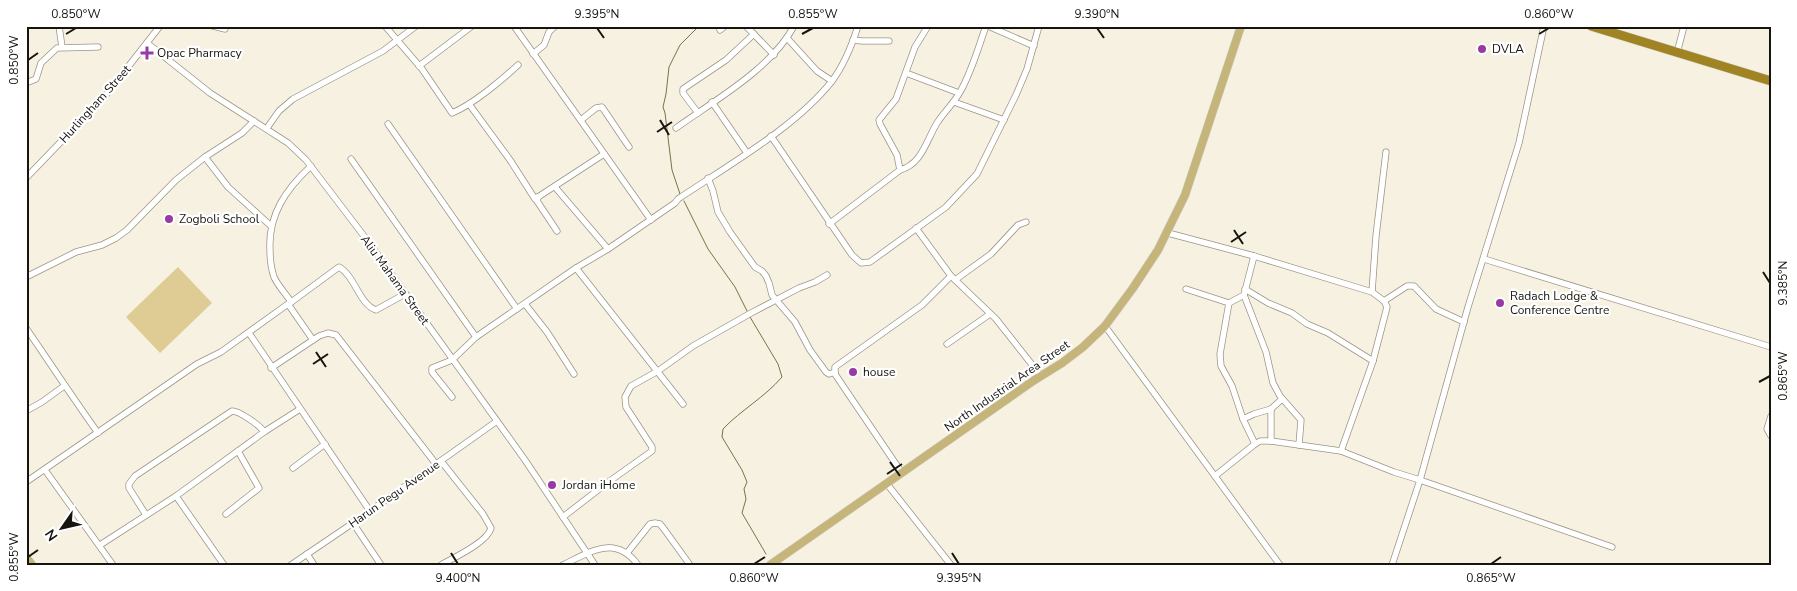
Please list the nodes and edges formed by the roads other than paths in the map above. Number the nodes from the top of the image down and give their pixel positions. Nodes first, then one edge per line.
1 (59, 26) edge
2 (213, 26) edge
3 (385, 26) edge
4 (416, 26) edge
5 (472, 26) edge
6 (514, 26) edge
7 (555, 26) edge
8 (746, 26) edge
9 (794, 26) edge
10 (858, 26) edge
11 (928, 26) edge
12 (987, 26) edge
13 (1040, 26) edge
14 (1241, 26) edge
15 (1544, 26) edge
16 (1591, 26) edge
17 (1684, 26) edge
18 (158, 27) edge
19 (225, 29) dead end
20 (754, 34) junction
21 (787, 38) junction
22 (853, 40) junction
23 (397, 41) junction
24 (889, 41) dead end
25 (147, 43) junction
26 (1034, 46) junction
27 (98, 47) dead end
28 (62, 48) junction
29 (1677, 53) junction
30 (533, 54) junction
31 (774, 54) junction
32 (518, 64) dead end
33 (419, 66) junction
34 (906, 73) junction
35 (832, 81) junction
36 (1771, 81) edge
37 (26, 83) edge
38 (959, 93) junction
39 (712, 102) junction
40 (954, 102) junction
41 (469, 104) junction
42 (698, 113) junction
43 (581, 120) junction
44 (1004, 120) junction
45 (254, 121) junction
46 (388, 124) dead end
47 (267, 128) junction
48 (676, 128) dead end
49 (771, 136) junction
50 (629, 147) dead end
51 (1386, 152) dead end
52 (747, 153) junction
53 (604, 154) junction
54 (205, 157) junction
55 (351, 159) dead end
56 (311, 166) junction
57 (900, 170) junction
58 (26, 178) edge
59 (708, 178) junction
60 (555, 187) junction
61 (538, 197) junction
62 (651, 220) junction
63 (1026, 222) dead end
64 (829, 224) junction
65 (271, 226) junction
66 (916, 228) junction
67 (557, 231) dead end
68 (1168, 233) junction
69 (608, 249) junction
70 (1254, 256) junction
71 (1484, 259) junction
72 (576, 268) junction
73 (827, 275) dead end
74 (26, 277) edge
75 (953, 278) junction
76 (1186, 289) dead end
77 (1244, 292) junction
78 (1372, 292) junction
79 (405, 294) junction
80 (775, 301) junction
81 (1384, 301) junction
82 (290, 303) junction
83 (1230, 303) junction
84 (525, 304) junction
85 (517, 310) junction
86 (990, 314) junction
87 (1464, 322) junction
88 (1105, 326) junction
89 (26, 328) edge
90 (249, 333) junction
91 (476, 337) junction
92 (313, 340) junction
93 (947, 344) dead end
94 (1771, 347) edge
95 (452, 360) junction
96 (1373, 361) junction
97 (272, 368) junction
98 (658, 371) junction
99 (835, 372) junction
100 (574, 374) dead end
101 (1041, 376) junction
102 (64, 386) junction
103 (452, 397) dead end
104 (1282, 399) junction
105 (683, 404) dead end
106 (300, 409) junction
107 (1270, 409) junction
108 (26, 411) edge
109 (1771, 416) edge
110 (1243, 419) junction
111 (496, 421) junction
112 (264, 432) junction
113 (98, 433) junction
114 (1771, 436) edge
115 (1272, 441) junction
116 (325, 444) junction
117 (1255, 444) junction
118 (1299, 445) junction
119 (238, 451) junction
120 (1341, 451) junction
121 (438, 463) junction
122 (293, 468) dead end
123 (45, 470) junction
124 (902, 473) junction
125 (1215, 476) junction
126 (1420, 480) junction
127 (26, 482) edge
128 (887, 484) junction
129 (176, 496) junction
130 (370, 511) junction
131 (146, 514) junction
132 (226, 514) dead end
133 (563, 517) junction
134 (353, 523) junction
135 (100, 545) junction
136 (1612, 547) dead end
137 (626, 553) junction
138 (307, 554) junction
139 (588, 554) junction
140 (26, 557) edge
141 (32, 565) edge
142 (113, 565) edge
143 (224, 565) edge
144 (291, 565) edge
145 (314, 565) edge
146 (381, 565) edge
147 (441, 565) edge
148 (563, 565) edge
149 (595, 565) edge
150 (638, 565) edge
151 (690, 565) edge
152 (770, 565) edge
153 (951, 565) edge
154 (1280, 565) edge
155 (1392, 565) edge

1 - 28 street
2 - 19 street
3 - 23 street
4 - 23 street
5 - 33 street
6 - 30 street
7 - 30 street
8 - 20 street
9 - 21 street
10 - 22 street
11 - 34 street
12 - 26 street
12 - 38 street
13 - 26 street
14 - 68 main road, North Industrial Area Street
15 - 71 street
16 - 29 highway
17 - 29 street
18 - 25 street, Hurlingham Street
20 - 31 street
20 - 42 street
21 - 31 street
21 - 35 street
22 - 24 street
22 - 35 street
23 - 33 street
23 - 47 street
25 - 45 street, Aliu Mahama Street
25 - 58 street, Hurlingham Street
26 - 44 street
27 - 28 street
28 - 37 street
29 - 36 highway
30 - 43 street
31 - 39 street
32 - 41 street
33 - 41 street
34 - 38 street
34 - 57 street
35 - 49 street
38 - 40 street
39 - 42 street
39 - 52 street
40 - 44 street
40 - 57 street
41 - 61 street
42 - 48 street
43 - 50 street
43 - 53 street
44 - 66 street
45 - 47 street, Aliu Mahama Street
45 - 54 street
46 - 85 street
47 - 56 street, Aliu Mahama Street
49 - 52 street
49 - 64 street
51 - 78 street
52 - 59 street
53 - 60 street
53 - 62 street
54 - 65 street
54 - 74 street
55 - 91 street
56 - 65 street
56 - 79 street, Aliu Mahama Street
57 - 64 street
59 - 62 street
59 - 80 street
60 - 61 street
60 - 69 street
61 - 67 street
62 - 69 street
63 - 75 street
64 - 66 street
65 - 82 street
66 - 75 street
68 - 70 street
68 - 88 main road, North Industrial Area Street
69 - 72 street
70 - 77 street
70 - 78 street
71 - 87 street
71 - 94 street
72 - 84 street
72 - 98 street
73 - 80 street
75 - 86 street
75 - 99 street
76 - 83 street
77 - 83 street
77 - 96 street
77 - 104 street
78 - 81 street
79 - 82 street
79 - 95 street, Aliu Mahama Street
80 - 98 street
80 - 99 street
81 - 87 street
81 - 96 street
82 - 90 street
82 - 92 street
83 - 110 street
84 - 85 street
84 - 100 street
85 - 91 street
86 - 93 street
86 - 101 street
87 - 126 street
88 - 101 main road, North Industrial Area Street
88 - 125 street
89 - 102 street
90 - 97 street
90 - 113 street
91 - 95 street
92 - 97 street
92 - 121 street
95 - 103 street
95 - 111 street, Aliu Mahama Street
96 - 120 street
97 - 106 street
98 - 105 street
98 - 133 street
99 - 124 street
101 - 124 main road, North Industrial Area Street
102 - 108 street
102 - 113 street
104 - 107 street
104 - 118 street
106 - 112 street
106 - 116 street
107 - 110 street
107 - 115 street
109 - 114 street
110 - 117 street
111 - 121 street, Harun Pegu Avenue
111 - 133 street, Aliu Mahama Street
112 - 119 street
112 - 131 street
113 - 123 street
115 - 117 street
115 - 118 street
116 - 122 street
116 - 130 street
117 - 125 street
118 - 120 street
119 - 129 street
119 - 132 street
120 - 126 street
121 - 130 street, Harun Pegu Avenue
121 - 147 street
123 - 127 street
123 - 135 street
124 - 128 main road, North Industrial Area Street
125 - 154 street
126 - 136 street
126 - 155 street
128 - 152 main road, North Industrial Area Street
128 - 153 street
129 - 131 street
129 - 143 street
130 - 134 street, Harun Pegu Avenue
131 - 135 street
133 - 139 street, Aliu Mahama Street
134 - 138 street, Harun Pegu Avenue
134 - 146 street
135 - 142 street
137 - 139 street
137 - 150 street
137 - 151 street
138 - 144 street, Harun Pegu Avenue
138 - 145 street
139 - 148 street
139 - 149 street, Aliu Mahama Street
140 - 141 main road

